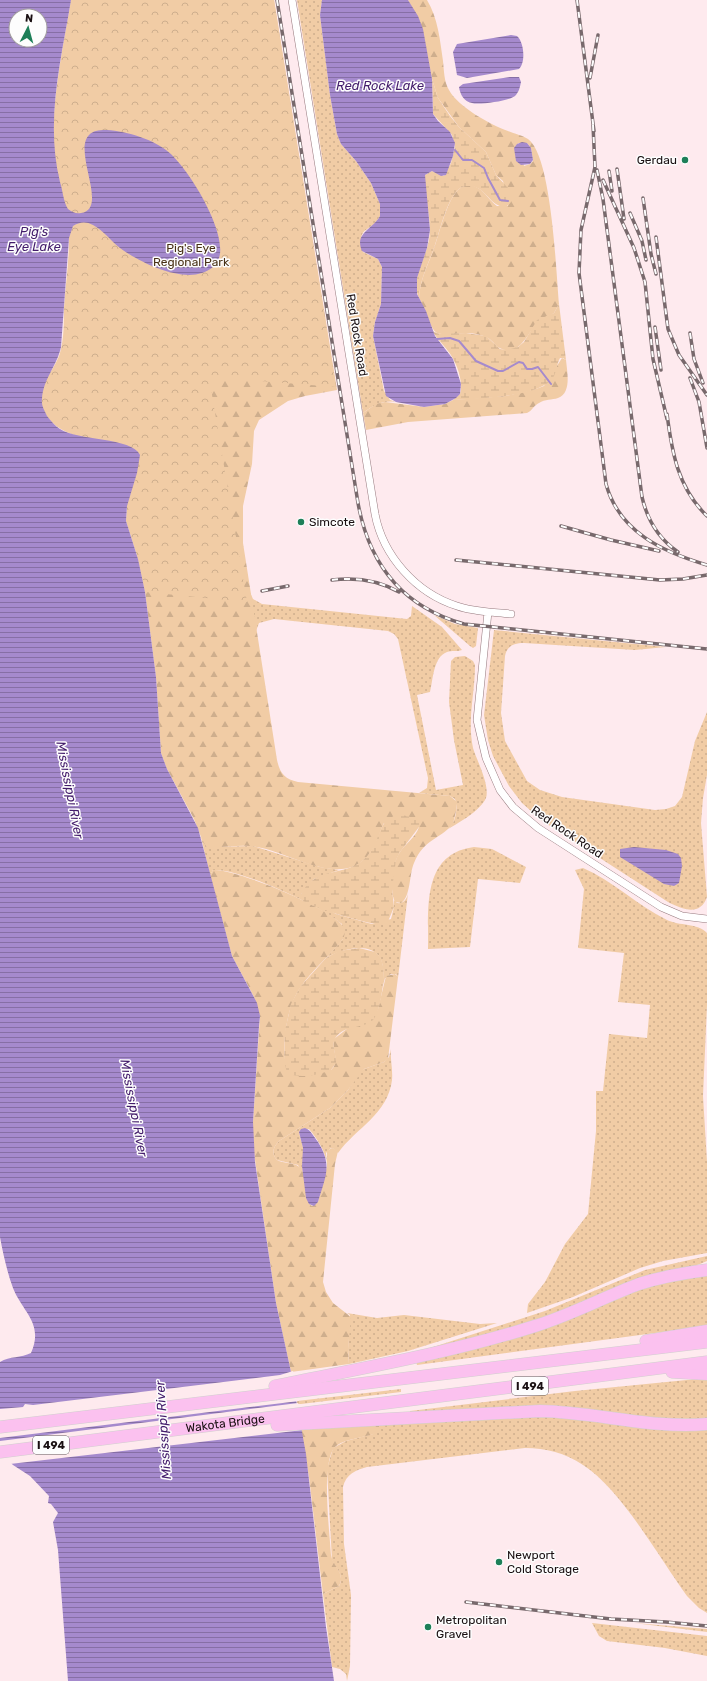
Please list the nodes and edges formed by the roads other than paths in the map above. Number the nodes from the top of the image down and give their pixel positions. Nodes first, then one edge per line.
1 (292, 0) edge
2 (488, 612) junction
3 (511, 614) dead end
4 (707, 919) edge
5 (707, 1270) edge
6 (707, 1331) edge
7 (707, 1342) edge
8 (707, 1362) edge
9 (513, 1364) junction
10 (657, 1370) junction
11 (707, 1374) edge
12 (185, 1404) junction
13 (98, 1415) junction
14 (0, 1420) edge
15 (707, 1424) edge
16 (0, 1427) edge
17 (190, 1429) junction
18 (102, 1439) junction
19 (0, 1452) edge
20 (0, 1460) edge

1 - 2 street, Red Rock Road
2 - 3 street, Red Rock Road
2 - 4 street, Red Rock Road
5 - 12 highway
6 - 9 highway
7 - 9 highway, I 494
8 - 10 highway, I 494
9 - 12 highway, Wakota Bridge / I 494
10 - 11 highway
10 - 17 highway, Wakota Bridge / I 494
12 - 13 highway, Wakota Bridge / I 494
13 - 14 highway
13 - 16 highway, Wakota Bridge / I 494
15 - 17 highway
17 - 18 highway, Wakota Bridge / I 494
18 - 19 highway, Wakota Bridge / I 494
18 - 20 highway

